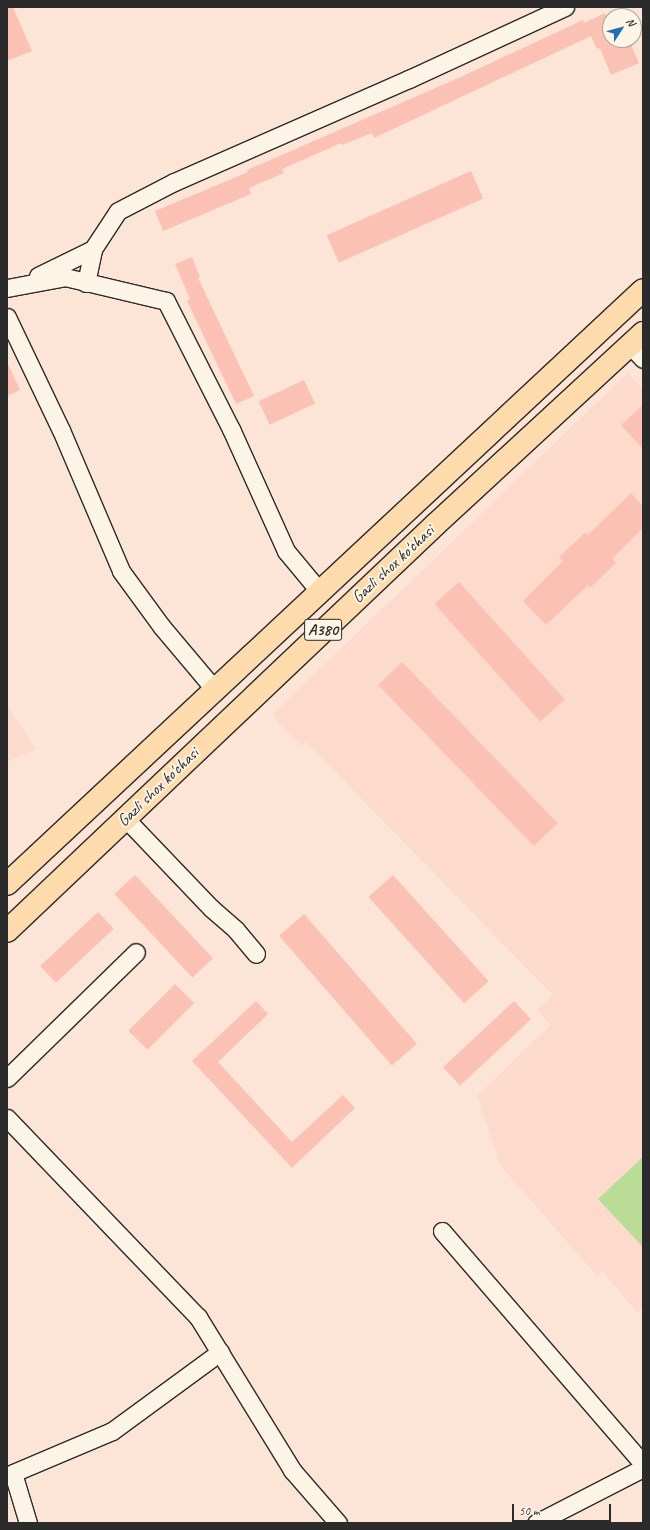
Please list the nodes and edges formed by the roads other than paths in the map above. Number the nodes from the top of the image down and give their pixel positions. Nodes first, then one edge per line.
1 (565, 7) edge
2 (93, 249) junction
3 (23, 283) junction
4 (86, 283) junction
5 (7, 288) edge
6 (643, 290) edge
7 (7, 317) edge
8 (639, 346) edge
9 (320, 592) junction
10 (215, 690) junction
11 (125, 818) junction
12 (7, 884) edge
13 (7, 931) edge
14 (136, 952) dead end
15 (256, 954) dead end
16 (7, 1078) edge
17 (7, 1118) edge
18 (442, 1231) dead end
19 (220, 1352) junction
20 (643, 1464) edge
21 (643, 1468) edge
22 (10, 1475) edge
23 (28, 1523) edge
24 (338, 1523) edge
25 (536, 1523) edge

1 - 2 street
2 - 3 street
2 - 4 street
3 - 4 street
3 - 5 street
4 - 9 street
6 - 9 highway, Gazli shox ko'chasi / A380
7 - 10 street
8 - 11 highway, Gazli shox ko'chasi / A380
9 - 10 highway, Gazli shox ko'chasi / A380
10 - 12 highway, Gazli shox ko'chasi / A380
11 - 13 highway, Gazli shox ko'chasi / A380
11 - 15 street
14 - 16 street
17 - 19 street
18 - 20 street
19 - 22 street
19 - 24 street
21 - 25 street
22 - 23 street

